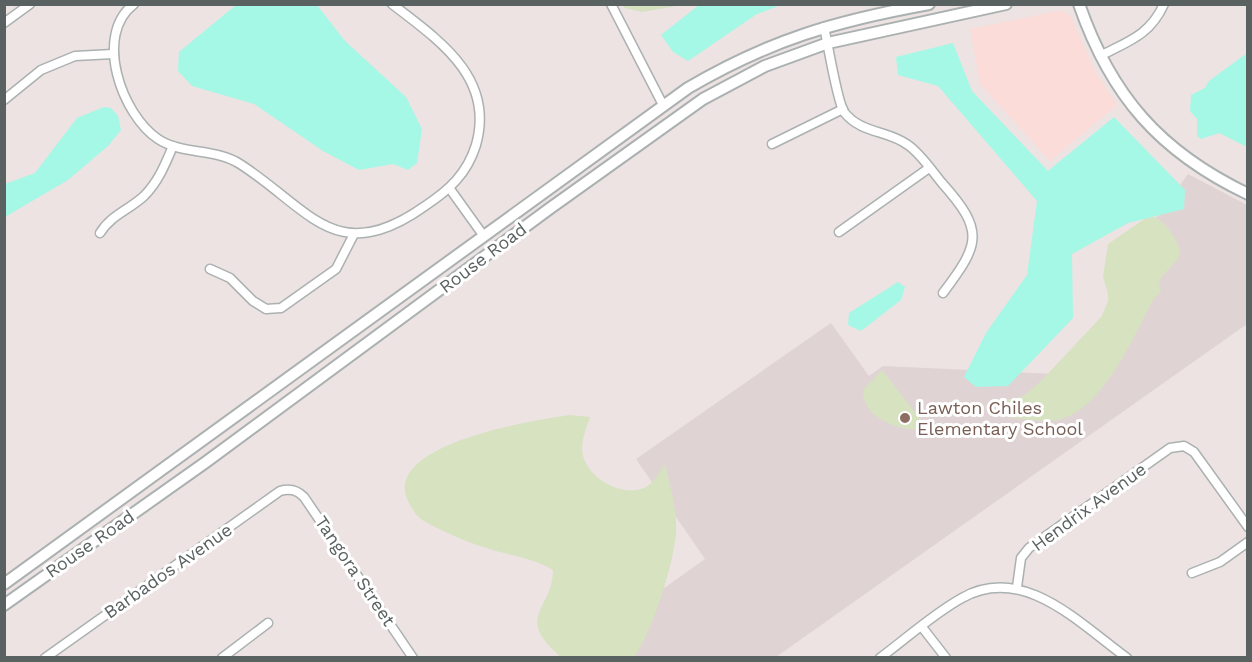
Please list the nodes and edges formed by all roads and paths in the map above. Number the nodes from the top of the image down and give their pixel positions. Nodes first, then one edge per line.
1 (30, 4) edge
2 (134, 4) edge
3 (392, 4) edge
4 (611, 4) edge
5 (929, 4) edge
6 (1006, 4) edge
7 (1079, 4) edge
8 (1164, 4) edge
9 (4, 23) edge
10 (824, 27) junction
11 (828, 44) junction
12 (113, 54) junction
13 (1100, 56) junction
14 (4, 99) edge
15 (663, 105) junction
16 (843, 109) junction
17 (772, 144) dead end
18 (173, 146) junction
19 (929, 168) junction
20 (450, 189) junction
21 (1248, 194) edge
22 (839, 232) dead end
23 (100, 233) dead end
24 (354, 234) junction
25 (483, 235) junction
26 (210, 268) dead end
27 (943, 293) dead end
28 (293, 490) joint
29 (1248, 527) edge
30 (1248, 542) edge
31 (1192, 573) dead end
32 (4, 584) edge
33 (1017, 587) junction
34 (4, 605) edge
35 (268, 623) dead end
36 (922, 627) junction
37 (45, 657) edge
38 (222, 657) edge
39 (413, 657) edge
40 (880, 657) edge
41 (945, 657) edge
42 (1127, 657) edge

1 - 9 street
2 - 12 street
3 - 20 street
4 - 15 street
5 - 10 street, Rouse Road
6 - 11 street, Rouse Road
7 - 13 street
8 - 13 street
10 - 11 street
10 - 15 street, Rouse Road
11 - 16 street
11 - 34 street, Rouse Road
12 - 14 street
12 - 18 street
13 - 21 street
15 - 25 street, Rouse Road
16 - 17 street
16 - 19 street
18 - 23 street
18 - 24 street
19 - 22 street
19 - 27 street
20 - 24 street
20 - 25 street
24 - 26 street
25 - 32 street, Rouse Road
28 - 37 street, Barbados Avenue
28 - 39 street, Tangora Street
29 - 33 street, Hendrix Avenue
30 - 31 street
33 - 36 street
33 - 42 street
35 - 38 street
36 - 40 street
36 - 41 street

